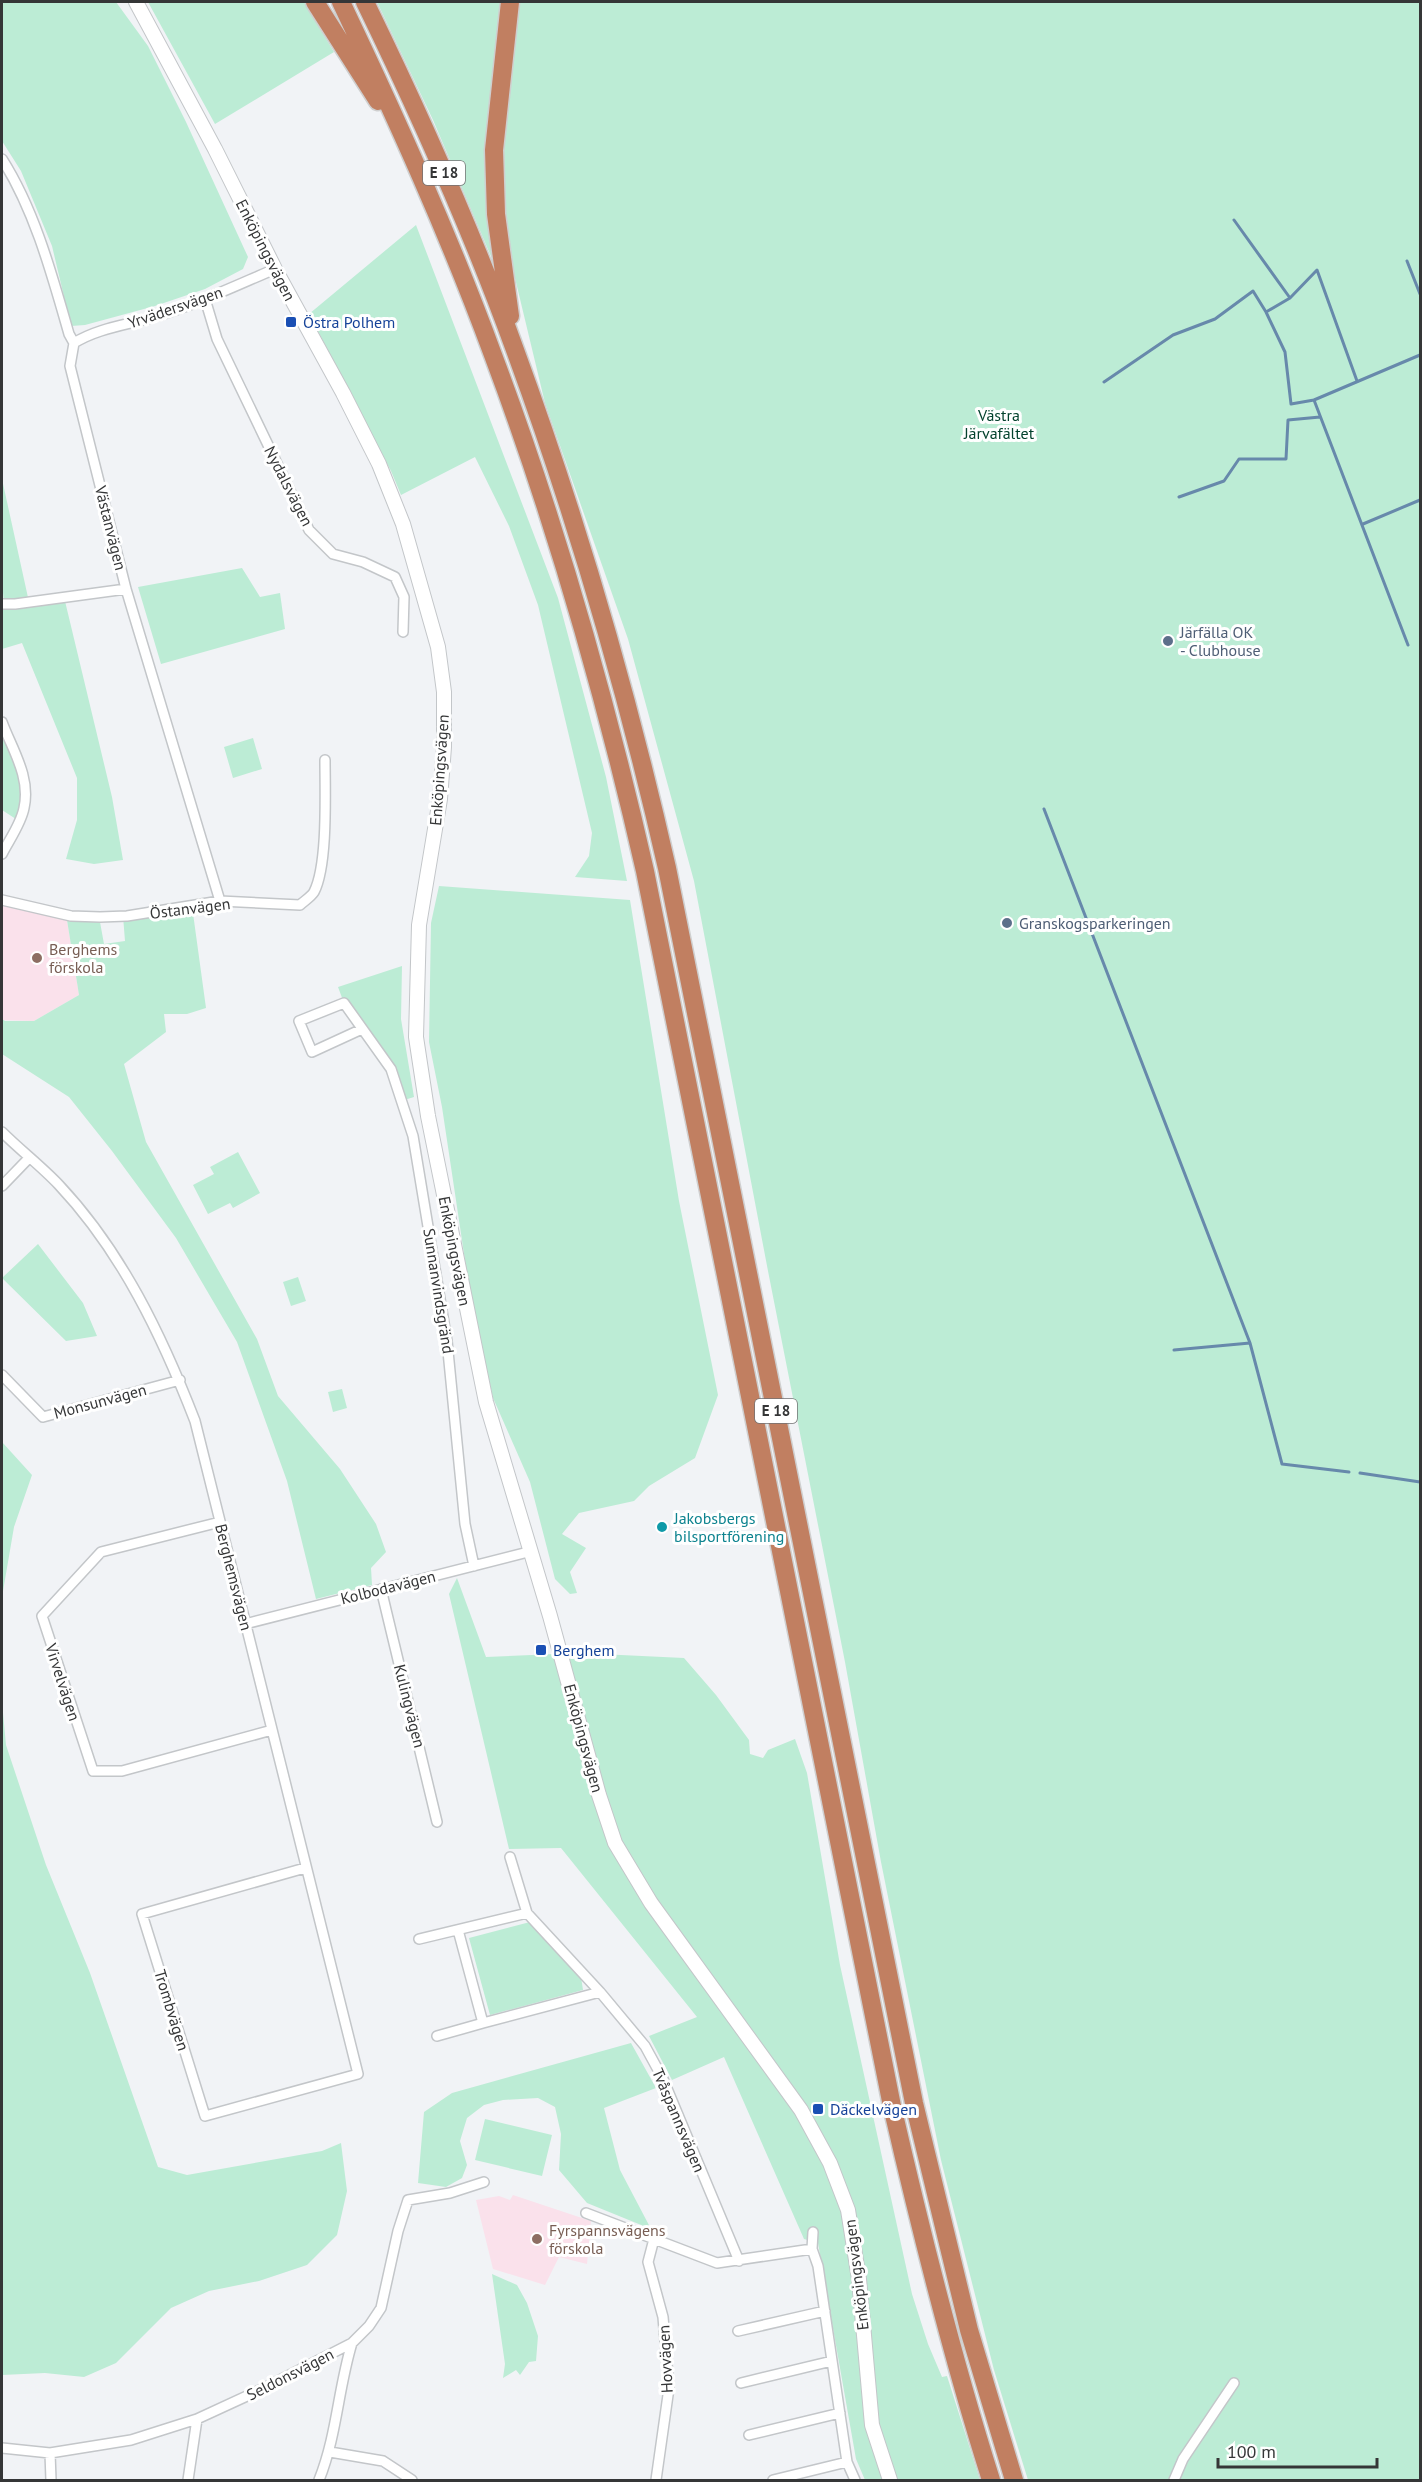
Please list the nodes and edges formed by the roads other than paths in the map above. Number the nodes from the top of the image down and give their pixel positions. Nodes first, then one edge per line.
1 (136, 2) edge
2 (315, 2) edge
3 (341, 2) edge
4 (365, 2) edge
5 (510, 2) edge
6 (412, 154) junction
7 (2, 159) edge
8 (275, 269) junction
9 (205, 299) junction
10 (74, 343) junction
11 (514, 347) junction
12 (126, 589) junction
13 (2, 604) edge
14 (403, 632) dead end
15 (2, 722) edge
16 (325, 760) dead end
17 (2, 853) edge
18 (2, 900) edge
19 (220, 901) junction
20 (362, 1029) junction
21 (2, 1132) edge
22 (29, 1158) junction
23 (2, 1186) edge
24 (2, 1375) edge
25 (180, 1380) junction
26 (220, 1522) junction
27 (531, 1551) junction
28 (474, 1566) junction
29 (381, 1589) junction
30 (245, 1624) junction
31 (272, 1730) junction
32 (437, 1822) dead end
33 (510, 1857) dead end
34 (305, 1868) junction
35 (527, 1913) junction
36 (458, 1930) junction
37 (418, 1939) dead end
38 (600, 1992) junction
39 (483, 2023) junction
40 (437, 2037) dead end
41 (358, 2074) joint
42 (484, 2182) dead end
43 (586, 2213) dead end
44 (813, 2232) dead end
45 (654, 2239) junction
46 (812, 2249) junction
47 (739, 2261) junction
48 (825, 2311) junction
49 (738, 2331) dead end
50 (352, 2343) junction
51 (832, 2361) junction
52 (741, 2383) dead end
53 (1234, 2383) dead end
54 (840, 2413) junction
55 (197, 2419) junction
56 (749, 2435) dead end
57 (2, 2448) edge
58 (330, 2451) junction
59 (50, 2453) junction
60 (847, 2462) junction
61 (51, 2481) edge
62 (188, 2481) edge
63 (319, 2481) edge
64 (412, 2481) edge
65 (656, 2481) edge
66 (773, 2481) edge
67 (855, 2481) edge
68 (890, 2481) edge
69 (991, 2481) edge
70 (1014, 2481) edge
71 (1174, 2481) edge

1 - 8 street, Enköpingsvägen
2 - 6 highway
3 - 6 highway, E 18
4 - 11 highway, E 18
5 - 11 highway
6 - 69 highway, E 18
7 - 10 street, Västanvägen
8 - 9 street, Yrvädersvägen
8 - 27 street, Enköpingsvägen
9 - 10 street, Yrvädersvägen
9 - 14 street, Nydalsvägen
10 - 12 street, Västanvägen
11 - 70 highway, E 18
12 - 13 street
12 - 19 street, Västanvägen
15 - 17 street
16 - 19 street, Östanvägen
18 - 19 street, Östanvägen
20 - 20 street, Sunnanvindsgränd
20 - 28 street, Sunnanvindsgränd
21 - 22 street, Berghemsvägen
22 - 23 street
22 - 25 street, Berghemsvägen
24 - 25 street, Monsunvägen
25 - 26 street, Berghemsvägen
26 - 30 street, Berghemsvägen
26 - 31 street, Virvelvägen
27 - 28 street, Kolbodavägen
27 - 68 street, Enköpingsvägen
28 - 29 street, Kolbodavägen
29 - 30 street, Kolbodavägen
29 - 32 street, Kulingvägen
30 - 31 street, Berghemsvägen
31 - 34 street, Berghemsvägen
33 - 35 street, Tvåspannsvägen
34 - 41 street, Berghemsvägen
34 - 41 street, Trombvägen
35 - 36 street
35 - 38 street, Tvåspannsvägen
36 - 37 street
36 - 39 street
38 - 39 street
38 - 47 street, Tvåspannsvägen
39 - 40 street
42 - 50 street, Seldonsvägen
43 - 45 street
44 - 46 street
45 - 47 street
45 - 65 street, Hovvägen
46 - 47 street
46 - 48 street
48 - 49 street
48 - 51 street
50 - 55 street, Seldonsvägen
50 - 58 street
51 - 52 street
51 - 54 street
53 - 71 street
54 - 56 street
54 - 60 street
55 - 59 street, Seldonsvägen
55 - 62 street
57 - 59 street, Seldonsvägen
58 - 63 street
58 - 64 street
59 - 61 street
60 - 66 street
60 - 67 street

